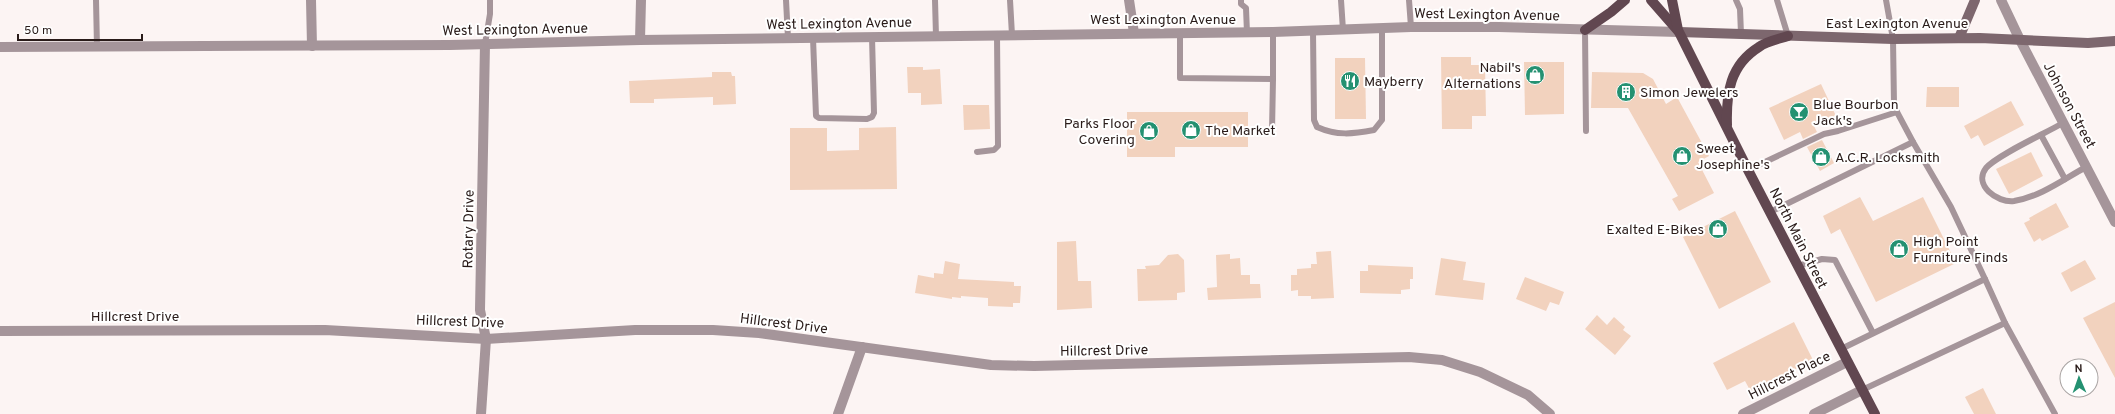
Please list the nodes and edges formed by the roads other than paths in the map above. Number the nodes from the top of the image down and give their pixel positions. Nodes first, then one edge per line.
1 (96, 0) edge
2 (312, 0) edge
3 (490, 0) edge
4 (641, 0) edge
5 (786, 0) edge
6 (935, 0) edge
7 (1010, 0) edge
8 (1129, 0) edge
9 (1241, 0) edge
10 (1341, 0) edge
11 (1409, 0) edge
12 (1625, 0) edge
13 (1652, 0) edge
14 (1672, 0) edge
15 (1736, 0) edge
16 (1777, 0) edge
17 (1886, 0) edge
18 (1975, 0) edge
19 (2001, 0) edge
20 (1411, 27) junction
21 (1382, 28) junction
22 (1343, 30) junction
23 (1585, 30) junction
24 (1312, 31) junction
25 (1273, 32) junction
26 (1678, 32) junction
27 (1134, 33) junction
28 (1180, 33) junction
29 (1247, 33) junction
30 (1741, 34) junction
31 (997, 35) junction
32 (1012, 35) junction
33 (936, 36) junction
34 (1788, 36) junction
35 (872, 37) junction
36 (788, 38) junction
37 (813, 38) junction
38 (1959, 38) junction
39 (1893, 39) junction
40 (640, 40) junction
41 (2020, 40) junction
42 (2115, 41) edge
43 (485, 44) junction
44 (312, 46) junction
45 (0, 47) edge
46 (97, 47) junction
47 (1273, 79) junction
48 (1897, 112) junction
49 (2063, 123) junction
50 (1727, 129) junction
51 (1272, 131) dead end
52 (1586, 131) dead end
53 (2041, 135) junction
54 (1913, 142) junction
55 (977, 152) dead end
56 (2086, 167) junction
57 (1748, 170) junction
58 (2064, 179) junction
59 (1770, 212) junction
60 (2115, 222) edge
61 (1798, 266) junction
62 (1984, 279) junction
63 (2006, 323) junction
64 (0, 331) edge
65 (1873, 333) junction
66 (486, 339) junction
67 (862, 347) junction
68 (1840, 349) junction
69 (1847, 362) junction
70 (1862, 390) junction
71 (481, 414) edge
72 (838, 414) edge
73 (1550, 414) edge
74 (1743, 414) edge
75 (1814, 414) edge
76 (1875, 414) edge
77 (2055, 414) edge

1 - 46 lane
2 - 44 street
3 - 43 lane
4 - 40 street
5 - 36 lane
6 - 33 lane
7 - 32 lane
8 - 27 street
9 - 29 lane
10 - 22 lane
11 - 20 lane
12 - 23 main road
13 - 26 main road, North Main Street
14 - 26 main road, North Main Street
15 - 30 lane
16 - 34 lane
17 - 39 lane
18 - 38 main road
19 - 41 street, Johnson Street
20 - 21 street, West Lexington Avenue
20 - 23 street, West Lexington Avenue
21 - 22 street, West Lexington Avenue
21 - 24 lane
22 - 24 street, West Lexington Avenue
23 - 26 street, West Lexington Avenue
23 - 52 lane
24 - 25 street, West Lexington Avenue
25 - 29 street, West Lexington Avenue
25 - 47 lane
26 - 30 main road, East Lexington Avenue
26 - 50 main road, North Main Street
27 - 28 street, West Lexington Avenue
27 - 32 street, West Lexington Avenue
28 - 29 street, West Lexington Avenue
28 - 47 lane
30 - 34 main road, East Lexington Avenue
31 - 32 street, West Lexington Avenue
31 - 33 street, West Lexington Avenue
31 - 55 lane
33 - 35 street, West Lexington Avenue
34 - 39 main road, East Lexington Avenue
34 - 50 main road
35 - 37 street, West Lexington Avenue
35 - 37 lane
36 - 37 street, West Lexington Avenue
36 - 40 street, West Lexington Avenue
38 - 39 main road, East Lexington Avenue
38 - 41 main road, East Lexington Avenue
39 - 48 lane
40 - 43 street, West Lexington Avenue
41 - 42 main road, East Lexington Avenue
41 - 49 street, Johnson Street
43 - 44 street, West Lexington Avenue
43 - 66 street, Rotary Drive
44 - 46 street, West Lexington Avenue
45 - 46 street, West Lexington Avenue
47 - 51 lane
48 - 54 lane
48 - 57 lane
49 - 53 lane
49 - 56 street, Johnson Street
50 - 57 main road, North Main Street
53 - 58 lane
53 - 58 lane
54 - 59 lane
54 - 62 lane
56 - 58 lane
56 - 60 street, Johnson Street
57 - 59 main road, North Main Street
59 - 61 main road, North Main Street
61 - 65 lane
61 - 68 main road, North Main Street
62 - 63 lane
62 - 65 lane
63 - 70 lane
63 - 77 lane
64 - 66 street, Hillcrest Drive
65 - 68 lane
66 - 67 street, Hillcrest Drive
66 - 71 street, Rotary Drive
67 - 72 street
67 - 73 street, Hillcrest Drive
68 - 69 main road, North Main Street
69 - 70 main road, North Main Street
69 - 74 street, Hillcrest Place
70 - 75 street
70 - 76 main road, North Main Street

